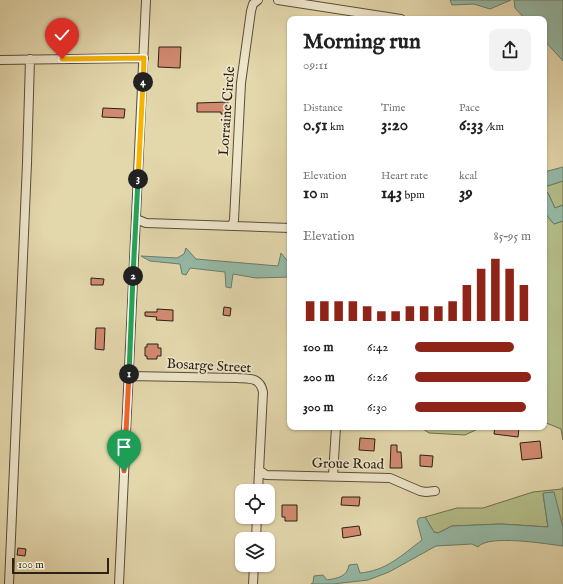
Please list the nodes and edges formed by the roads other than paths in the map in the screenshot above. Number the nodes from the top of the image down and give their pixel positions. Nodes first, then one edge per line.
1 (146, 0) edge
2 (258, 0) edge
3 (278, 0) edge
4 (382, 16) edge
5 (144, 58) junction
6 (30, 59) junction
7 (0, 60) edge
8 (136, 219) junction
9 (232, 226) junction
10 (287, 228) edge
11 (129, 376) junction
12 (336, 430) edge
13 (259, 470) junction
14 (333, 476) junction
15 (258, 484) edge
16 (435, 491) dead end
17 (254, 572) edge
18 (9, 584) edge
19 (119, 584) edge
20 (253, 584) edge

1 - 5 street
2 - 9 street, Lorraine Circle
3 - 4 street
5 - 6 street
5 - 8 street
6 - 7 street
6 - 18 street
8 - 9 street
8 - 11 street
9 - 10 street
11 - 13 street, Bosarge Street
11 - 19 street
12 - 14 street
13 - 14 street, Groue Road
13 - 15 street
14 - 16 street, Groue Road
17 - 20 street

